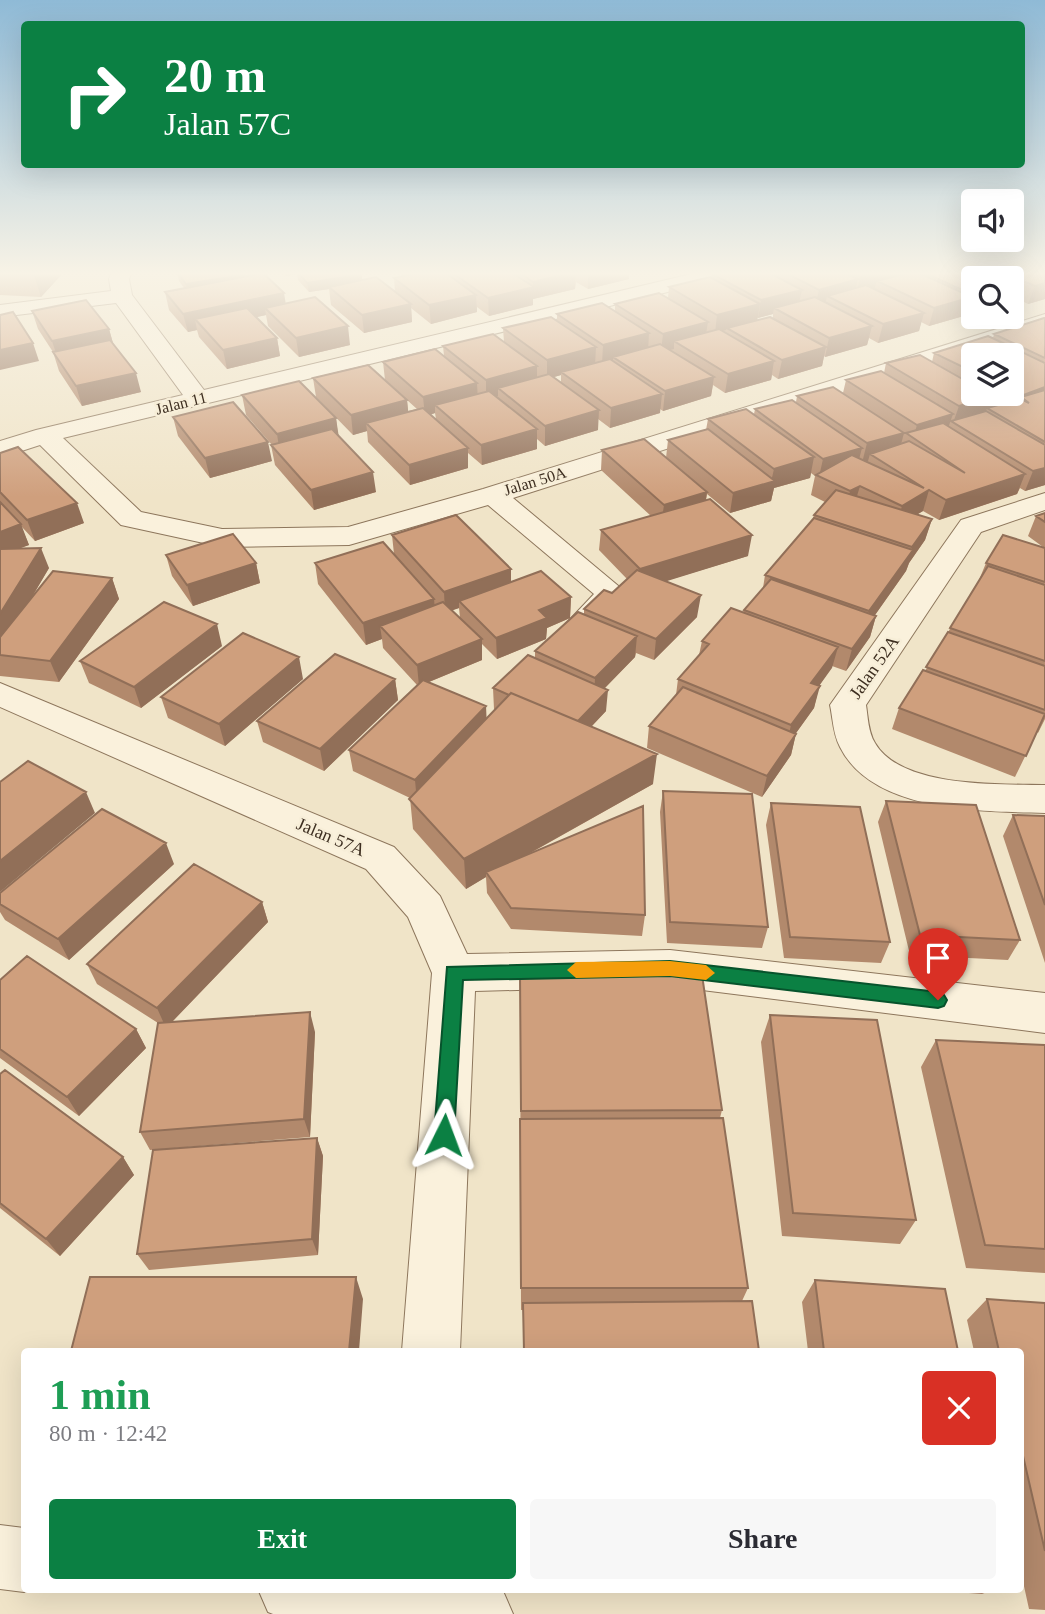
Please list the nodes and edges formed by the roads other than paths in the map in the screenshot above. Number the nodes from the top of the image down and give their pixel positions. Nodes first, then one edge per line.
1 (159, 346) edge
2 (416, 346) edge
3 (965, 346) edge
4 (198, 398) junction
5 (45, 435) junction
6 (0, 450) edge
7 (493, 495) junction
8 (1045, 501) edge
9 (557, 649) edge
10 (0, 694) edge
11 (1045, 799) edge
12 (454, 973) junction
13 (1045, 1013) edge
14 (431, 1348) edge
15 (0, 1557) edge
16 (21, 1560) edge
17 (362, 1593) edge
18 (416, 1596) edge
19 (480, 1614) edge

1 - 4 street
2 - 4 street, Jalan 11
3 - 7 street, Jalan 50A
4 - 5 street, Jalan 11
5 - 6 street, Jalan 11
5 - 7 street, Jalan 50A
7 - 9 street
8 - 11 street, Jalan 52A
10 - 12 street, Jalan 57A
12 - 13 street
12 - 14 street, Jalan 57A
15 - 16 street
17 - 18 street
18 - 19 street

